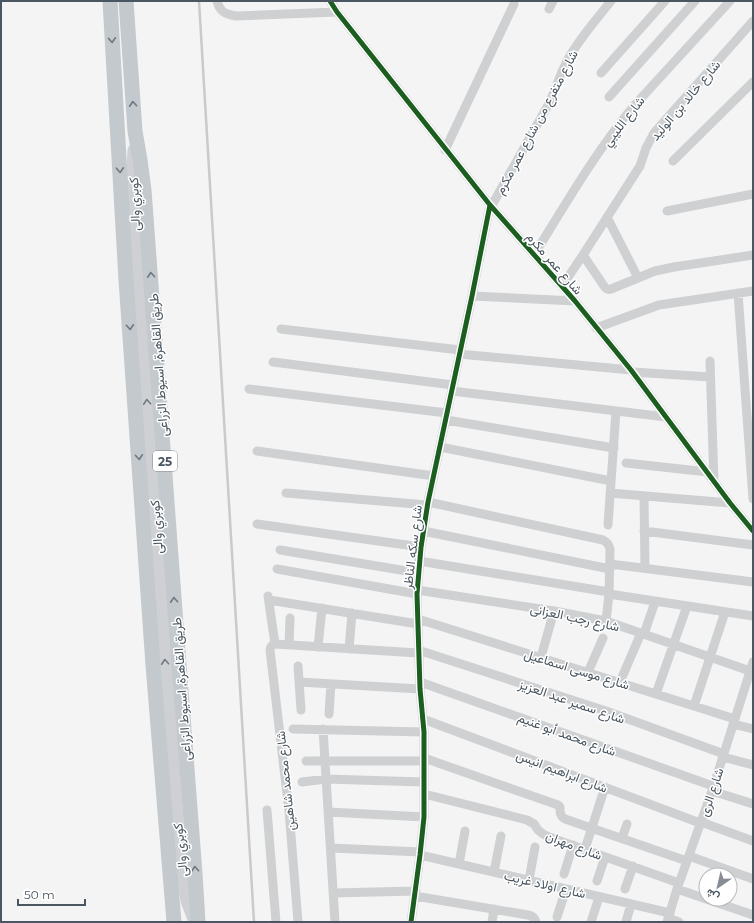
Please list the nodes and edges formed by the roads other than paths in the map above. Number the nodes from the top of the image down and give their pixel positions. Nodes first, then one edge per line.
1 (110, 1) edge
2 (126, 1) edge
3 (217, 1) edge
4 (330, 1) edge
5 (611, 1) edge
6 (665, 1) edge
7 (695, 1) edge
8 (730, 1) edge
9 (514, 4) dead end
10 (337, 12) junction
11 (753, 21) edge
12 (601, 73) dead end
13 (753, 82) edge
14 (609, 97) dead end
15 (445, 150) junction
16 (673, 161) dead end
17 (753, 194) edge
18 (491, 206) junction
19 (667, 210) dead end
20 (607, 217) junction
21 (534, 255) junction
22 (583, 255) junction
23 (753, 255) edge
24 (638, 278) junction
25 (562, 286) junction
26 (753, 291) edge
27 (738, 293) junction
28 (472, 296) junction
29 (575, 302) junction
30 (596, 328) junction
31 (281, 329) dead end
32 (460, 352) junction
33 (710, 361) dead end
34 (273, 362) dead end
35 (632, 371) junction
36 (710, 377) junction
37 (452, 388) junction
38 (249, 389) dead end
39 (616, 411) junction
40 (446, 416) junction
41 (666, 417) junction
42 (440, 447) junction
43 (614, 448) junction
44 (257, 451) dead end
45 (626, 463) dead end
46 (708, 472) junction
47 (434, 476) junction
48 (611, 481) junction
49 (714, 482) junction
50 (286, 493) dead end
51 (610, 493) junction
52 (644, 496) junction
53 (753, 500) edge
54 (730, 503) junction
55 (428, 504) junction
56 (257, 524) dead end
57 (608, 526) dead end
58 (423, 531) junction
59 (644, 531) junction
60 (753, 531) edge
61 (753, 545) edge
62 (421, 547) junction
63 (280, 550) dead end
64 (419, 562) junction
65 (610, 566) junction
66 (646, 568) junction
67 (277, 569) dead end
68 (419, 573) junction
69 (753, 582) edge
70 (417, 592) junction
71 (609, 593) junction
72 (655, 602) junction
73 (687, 606) junction
74 (149, 608) junction
75 (322, 608) junction
76 (554, 611) junction
77 (725, 612) junction
78 (352, 613) junction
79 (753, 616) edge
80 (290, 618) dead end
81 (606, 621) junction
82 (418, 622) junction
83 (643, 633) junction
84 (603, 638) dead end
85 (275, 644) junction
86 (674, 644) junction
87 (289, 645) junction
88 (318, 647) junction
89 (349, 649) junction
90 (418, 652) junction
91 (710, 657) junction
92 (541, 658) junction
93 (298, 666) dead end
94 (752, 666) edge
95 (588, 672) junction
96 (299, 682) junction
97 (620, 682) junction
98 (331, 684) junction
99 (420, 686) junction
100 (748, 693) edge
101 (656, 694) junction
102 (694, 706) junction
103 (301, 710) dead end
104 (329, 714) dead end
105 (423, 719) junction
106 (734, 721) junction
107 (293, 729) dead end
108 (323, 729) junction
109 (753, 729) edge
110 (424, 732) junction
111 (723, 756) junction
112 (424, 759) junction
113 (306, 761) dead end
114 (325, 761) junction
115 (753, 765) edge
116 (326, 780) junction
117 (302, 782) dead end
118 (424, 782) junction
119 (605, 787) junction
120 (713, 788) junction
121 (424, 794) junction
122 (753, 804) edge
123 (267, 810) dead end
124 (328, 812) junction
125 (424, 817) junction
126 (701, 823) junction
127 (627, 824) dead end
128 (592, 828) junction
129 (465, 831) dead end
130 (501, 836) dead end
131 (622, 838) junction
132 (753, 841) edge
133 (573, 845) junction
134 (535, 847) dead end
135 (331, 848) junction
136 (585, 849) junction
137 (420, 853) junction
138 (606, 857) junction
139 (688, 858) junction
140 (459, 864) junction
141 (632, 866) junction
142 (494, 872) junction
143 (564, 874) dead end
144 (753, 879) edge
145 (529, 880) junction
146 (598, 881) dead end
147 (678, 886) junction
148 (566, 889) junction
149 (625, 889) dead end
150 (333, 893) junction
151 (416, 893) junction
152 (599, 897) junction
153 (631, 904) junction
154 (494, 909) junction
155 (753, 915) edge
156 (557, 916) dead end
157 (668, 918) edge
158 (174, 922) edge
159 (190, 922) edge
160 (196, 922) edge
161 (276, 922) edge
162 (298, 922) edge
163 (335, 922) edge
164 (411, 922) edge
165 (492, 922) edge
166 (536, 922) edge
167 (591, 922) edge
168 (626, 922) edge
169 (679, 922) edge

1 -> 74 highway, طريق القاهرة, اسيوط الزراعى / 25
160 -> 2 highway, طريق القاهرة, اسيوط الزراعى / 25
3 - 10 street
4 - 10 street, شارع عمر مكرم
5 - 18 street, شارع متفرع من شارع عمر مكرم
6 - 12 street
7 - 14 street
8 - 21 street, شارع الليبي
9 - 15 street
10 - 15 street, شارع عمر مكرم
11 - 20 street, شارع خالد بن الوليد
13 - 16 street
15 - 18 street, شارع عمر مكرم
17 - 19 street
18 - 21 street, شارع عمر مكرم
18 - 28 street, شارع سكه الناظر
20 - 22 street, شارع خالد بن الوليد
20 - 24 street
21 - 25 street, شارع عمر مكرم
22 - 24 street
22 - 25 street, شارع خالد بن الوليد
23 - 24 street
25 - 29 street, شارع عمر مكرم
26 - 27 street
27 - 30 street
27 - 53 street
28 - 29 street
28 - 32 street, شارع سكه الناظر
29 - 30 street, شارع عمر مكرم
30 - 35 street, شارع عمر مكرم
31 - 32 street
32 - 35 street
32 - 37 street, شارع سكه الناظر
33 - 36 street
34 - 37 street
35 - 36 street
35 - 41 street, شارع عمر مكرم
36 - 49 street
37 - 39 street
37 - 40 street, شارع سكه الناظر
38 - 40 street
39 - 41 street
39 - 43 street
40 - 42 street, شارع سكه الناظر
40 - 43 street
41 - 46 street, شارع عمر مكرم
42 - 47 street, شارع سكه الناظر
42 - 48 street
43 - 48 street
44 - 47 street
45 - 46 street
46 - 49 street, شارع عمر مكرم
47 - 55 street, شارع سكه الناظر
48 - 51 street
49 - 54 street, شارع عمر مكرم
50 - 55 street
51 - 52 street
51 - 57 street
52 - 54 street
52 - 59 street
54 - 60 street, شارع عمر مكرم
55 - 58 street, شارع سكه الناظر
55 - 65 street
56 - 62 street
58 - 62 street, شارع سكه الناظر
58 - 65 street
59 - 61 street
59 - 66 street
62 - 64 street, شارع سكه الناظر
63 - 68 street
64 - 68 street, شارع سكه الناظر
64 - 71 street
65 - 66 street
65 - 71 street
66 - 69 street
67 - 70 street, شارع رجب العزانى
68 - 70 street, شارع سكه الناظر
70 - 76 street, شارع رجب العزانى
70 - 82 street, شارع سكه الناظر
71 - 72 street
71 - 81 street
72 - 73 street
72 - 83 street
73 - 77 street
73 - 86 street
74 - 158 highway, طريق القاهرة, اسيوط الزراعى / 25
74 -> 159 main road, كوبري والى
75 - 78 street, شارع موسى اسماعيل
75 - 85 street, شارع موسى اسماعيل
75 - 88 street
76 - 81 street, شارع رجب العزانى
76 - 92 street
77 - 79 street
77 - 91 street
78 - 82 street, شارع موسى اسماعيل
78 - 89 street
80 - 87 street
81 - 83 street, شارع رجب العزانى
82 - 90 street, شارع سكه الناظر
82 - 92 street, شارع موسى اسماعيل
83 - 86 street, شارع رجب العزانى
83 - 97 street
84 - 95 street
85 - 87 street, شارع سمير عبد العزيز
85 - 162 street, شارع محمد شاهين
86 - 91 street, شارع رجب العزانى
86 - 101 street
87 - 88 street, شارع سمير عبد العزيز
88 - 89 street, شارع سمير عبد العزيز
89 - 90 street, شارع سمير عبد العزيز
90 - 99 street, شارع سكه الناظر
90 - 111 street, شارع سمير عبد العزيز
91 - 94 street, شارع رجب العزانى
91 - 102 street
92 - 95 street, شارع موسى اسماعيل
93 - 96 street
94 - 100 street, شارع الرى
95 - 97 street, شارع موسى اسماعيل
96 - 98 street, شارع محمد أبو غنيم
96 - 103 street
97 - 101 street, شارع موسى اسماعيل
98 - 99 street, شارع محمد أبو غنيم
98 - 104 street
99 - 105 street, شارع سكه الناظر
99 - 120 street, شارع محمد أبو غنيم
100 - 106 street, شارع الرى
101 - 102 street, شارع موسى اسماعيل
102 - 106 street, شارع موسى اسماعيل
105 - 110 street, شارع سكه الناظر
105 - 119 street, شارع ابراهيم انيس
106 - 109 street, شارع موسى اسماعيل
106 - 111 street, شارع الرى
107 - 108 street
108 - 110 street
108 - 114 street
110 - 112 street, شارع سكه الناظر
111 - 115 street, شارع سمير عبد العزيز
111 - 120 street, شارع الرى
112 - 114 street
112 - 118 street, شارع سكه الناظر
112 - 128 street
113 - 114 street
114 - 116 street
116 - 117 street
116 - 118 street
116 - 124 street
118 - 121 street, شارع سكه الناظر
119 - 126 street, شارع ابراهيم انيس
119 - 128 street
120 - 122 street, شارع محمد أبو غنيم
120 - 126 street, شارع الرى
121 - 125 street, شارع سكه الناظر
121 - 133 street, شارع مهران
123 - 161 street
124 - 125 street
124 - 135 street
125 - 137 street, شارع سكه الناظر
126 - 132 street, شارع ابراهيم انيس
126 - 139 street, شارع الرى
127 - 131 street
128 - 131 street
128 - 136 street
129 - 140 street
130 - 142 street
131 - 139 street
133 - 136 street, شارع مهران
133 - 143 street
134 - 145 street
135 - 137 street, شارع اولاد غريب
135 - 150 street
136 - 138 street, شارع مهران
137 - 140 street, شارع اولاد غريب
137 - 151 street, شارع سكه الناظر
138 - 141 street, شارع مهران
138 - 146 street
139 - 144 street
139 - 147 street, شارع الرى
140 - 142 street, شارع اولاد غريب
141 - 147 street, شارع مهران
141 - 149 street
142 - 145 street, شارع اولاد غريب
145 - 148 street, شارع اولاد غريب
147 - 155 street, شارع مهران
147 - 157 street, شارع الرى
148 - 152 street, شارع اولاد غريب
148 - 156 street
150 - 151 street
150 - 163 street
151 - 154 street
151 - 164 street, شارع سكه الناظر
152 - 153 street, شارع اولاد غريب
152 - 167 street
153 - 157 street, شارع اولاد غريب
153 - 168 street
154 - 165 street
154 - 166 street
157 - 169 street, شارع اولاد غريب

